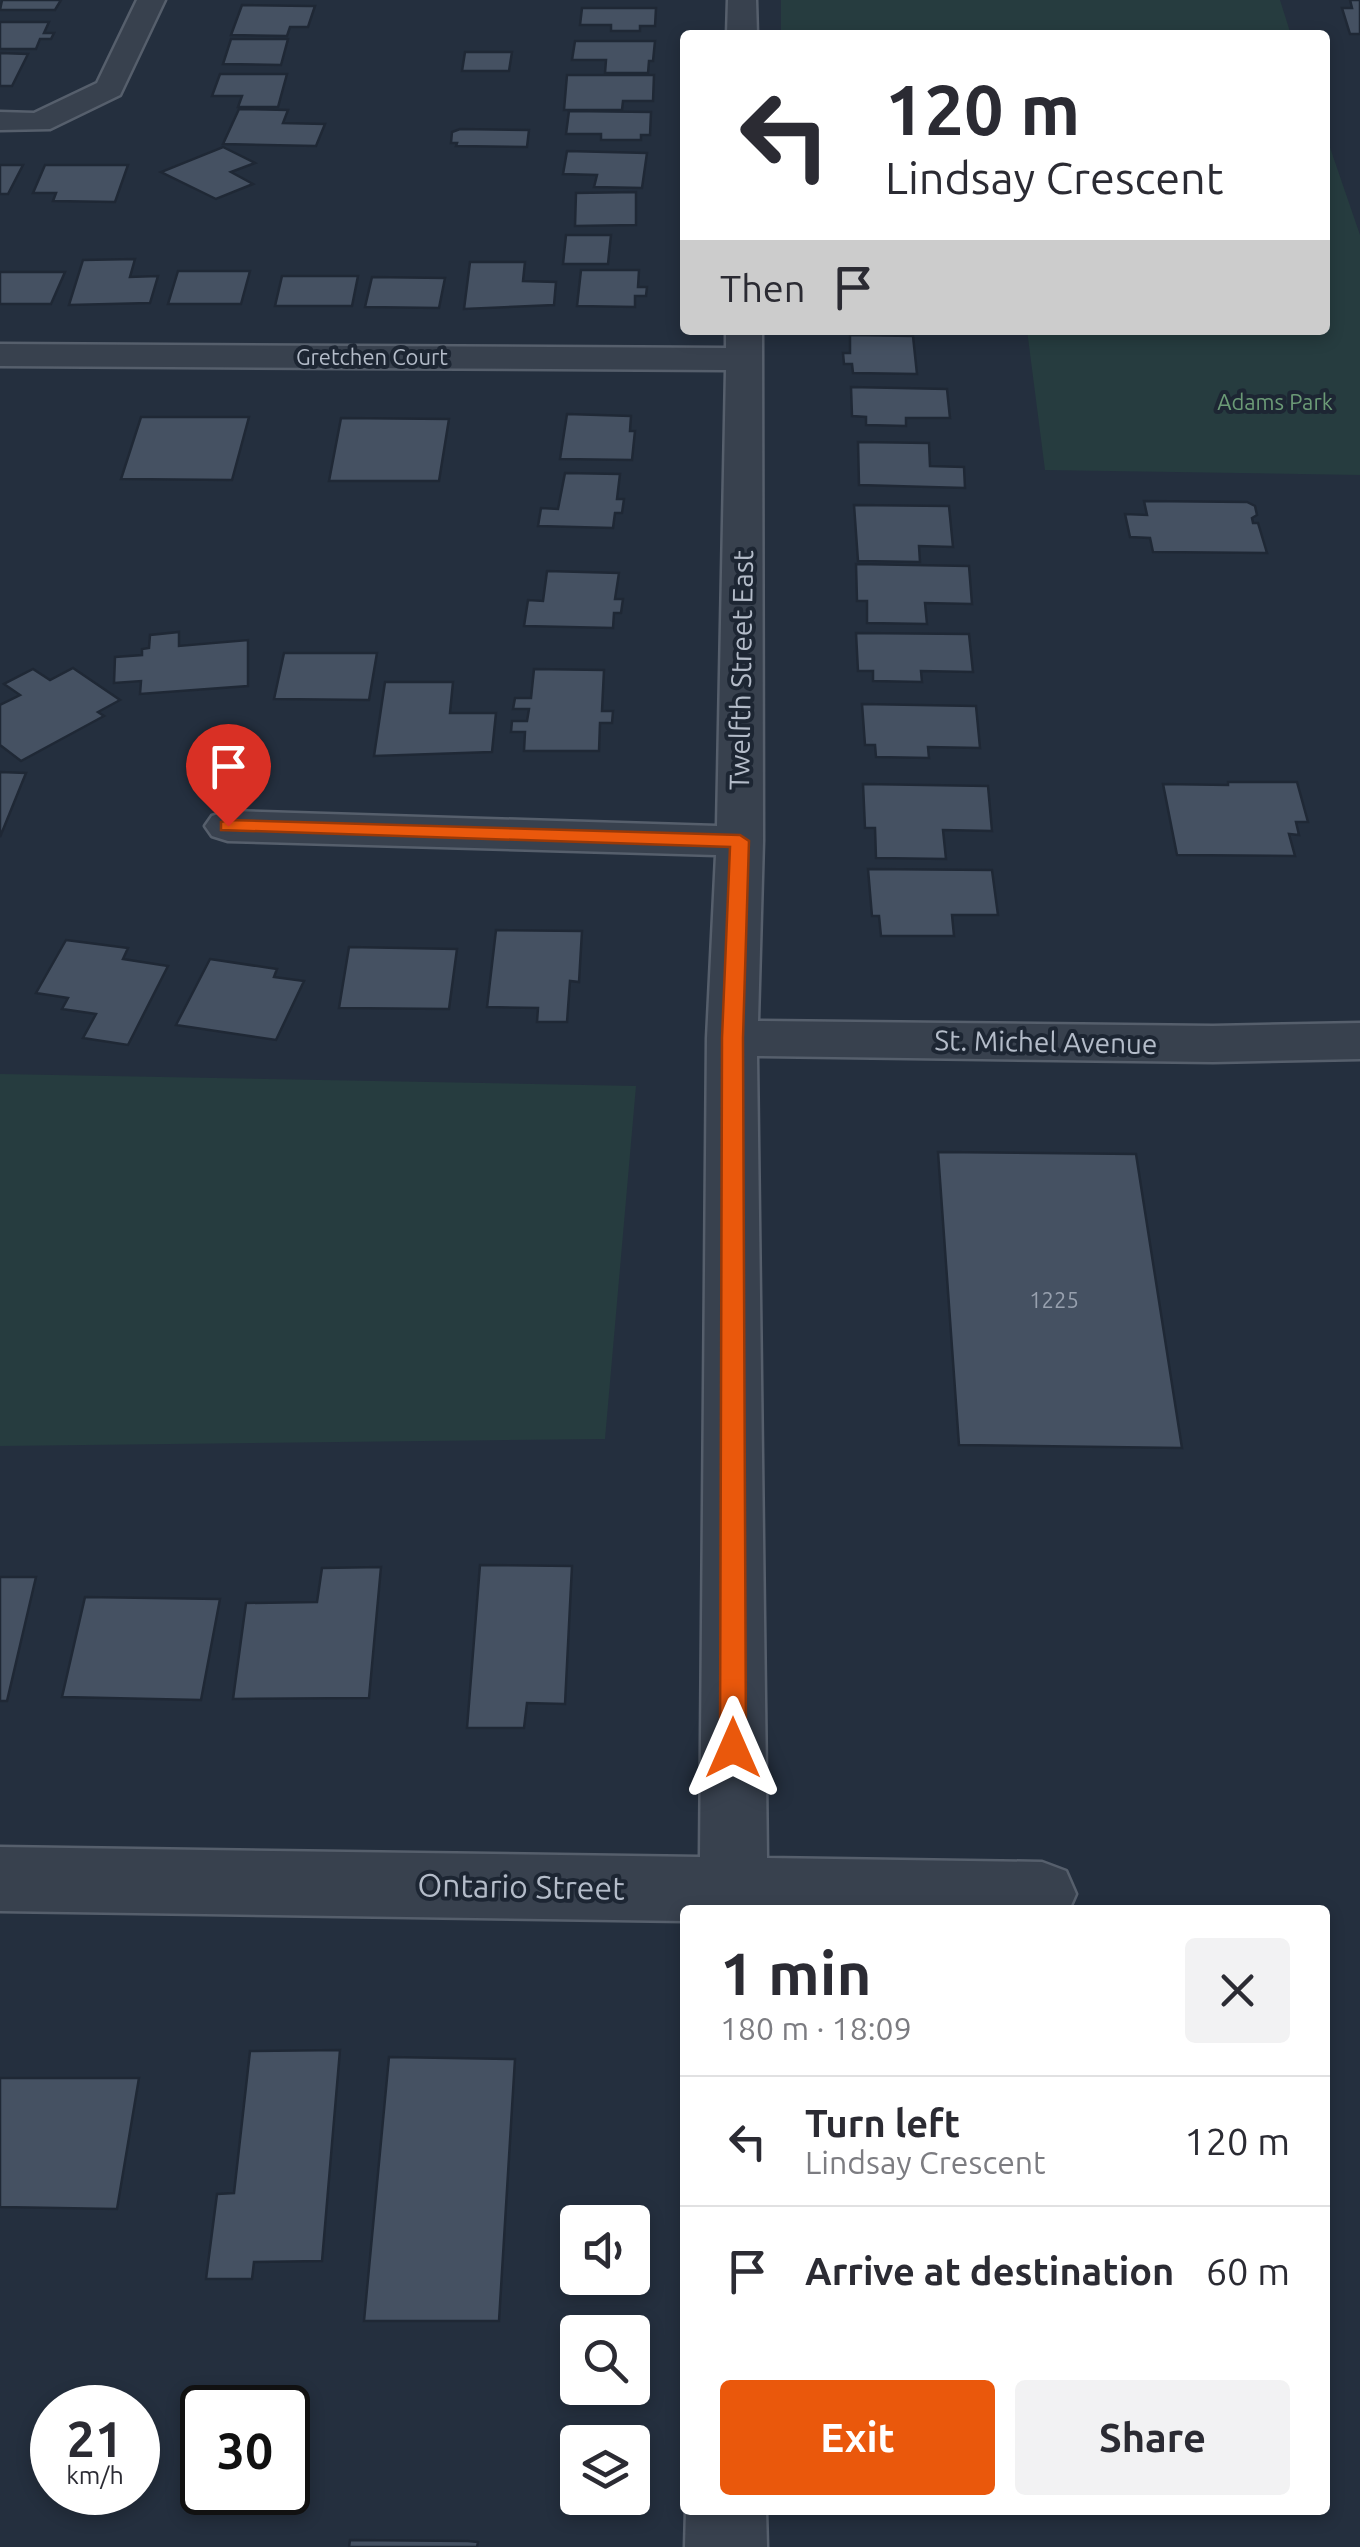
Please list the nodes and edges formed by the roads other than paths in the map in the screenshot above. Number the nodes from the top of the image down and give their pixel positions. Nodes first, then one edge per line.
1 (150, 0) edge
2 (742, 0) edge
3 (742, 30) edge
4 (0, 121) edge
5 (744, 344) edge
6 (0, 355) edge
7 (228, 826) dead end
8 (740, 841) junction
9 (732, 1038) junction
10 (1360, 1041) edge
11 (0, 1879) edge
12 (1042, 1894) dead end
13 (734, 1900) edge
14 (726, 2515) edge
15 (726, 2547) edge

1 - 4 street
2 - 3 street
5 - 6 street, Gretchen Court
5 - 8 street, Twelfth Street East
7 - 8 street
8 - 9 street, Twelfth Street East
9 - 10 street, St. Michel Avenue
9 - 13 street, Twelfth Street East
11 - 13 street, Ontario Street
12 - 13 street, Ontario Street
14 - 15 street

